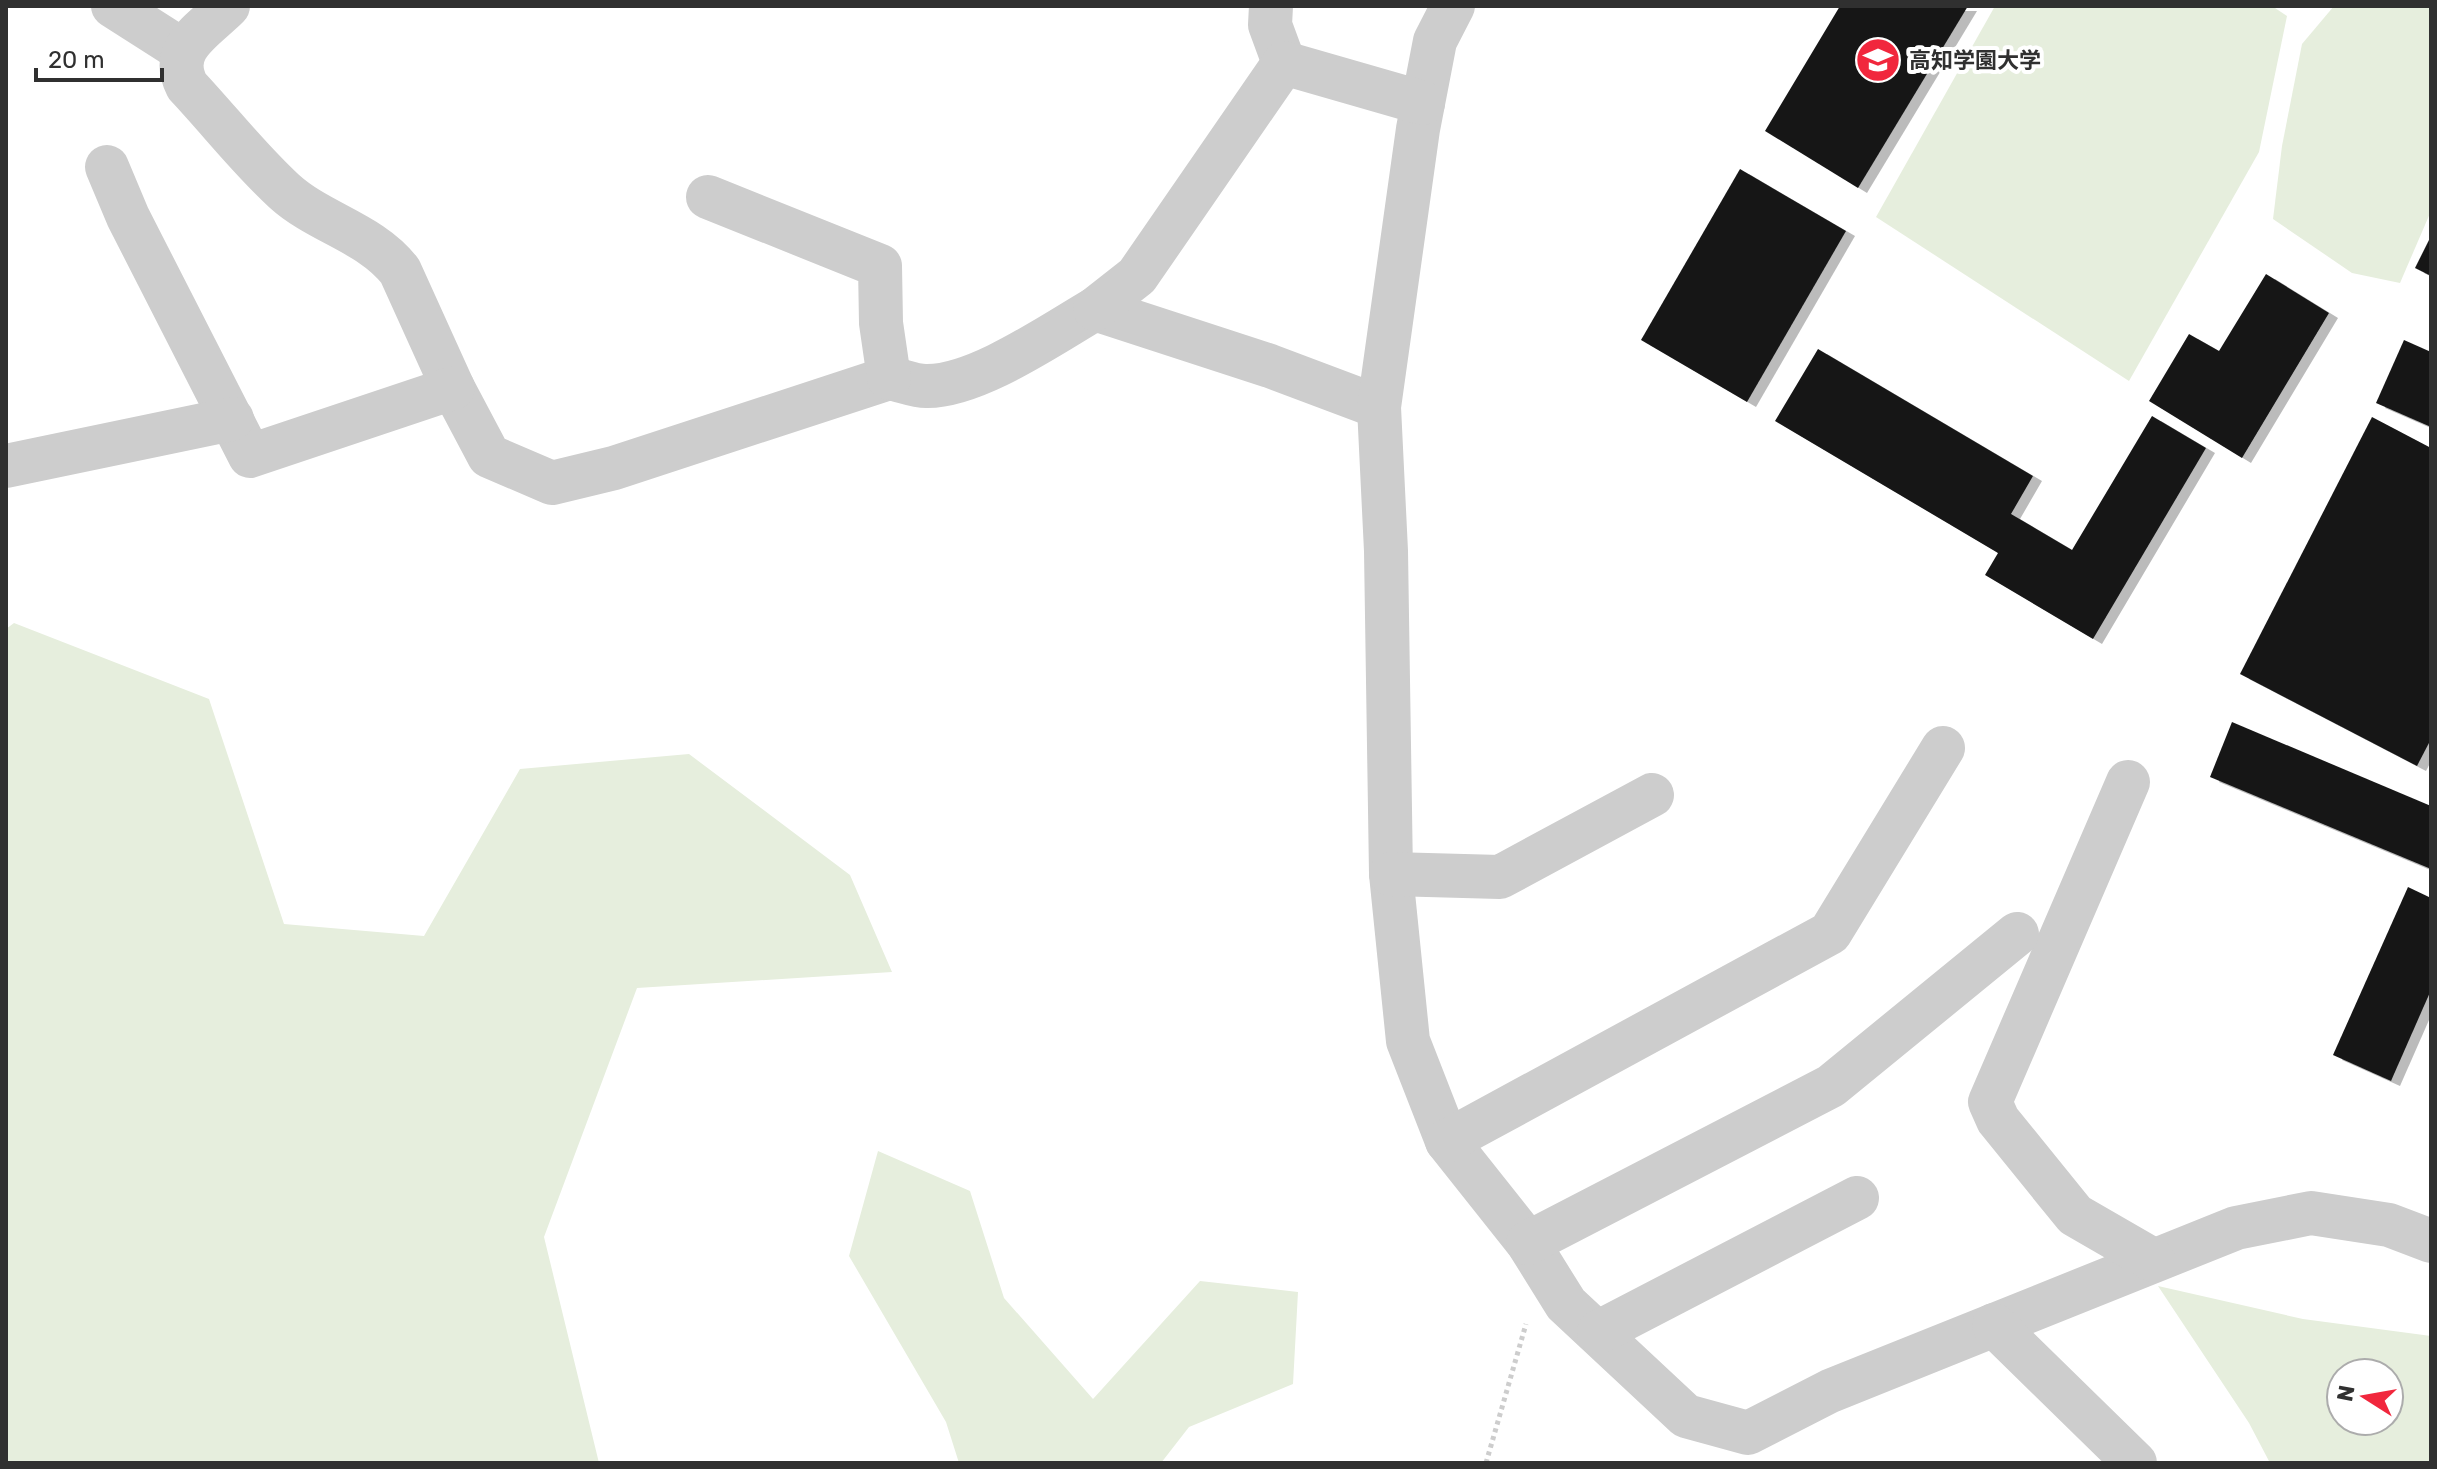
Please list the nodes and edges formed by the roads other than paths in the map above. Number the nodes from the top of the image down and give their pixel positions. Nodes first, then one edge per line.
1 (113, 6) edge
2 (228, 6) edge
3 (1271, 6) edge
4 (1453, 6) edge
5 (182, 50) junction
6 (1284, 63) junction
7 (1423, 103) junction
8 (107, 167) dead end
9 (708, 197) dead end
10 (1095, 309) junction
11 (889, 378) junction
12 (453, 388) junction
13 (1379, 407) junction
14 (232, 419) junction
15 (6, 466) edge
16 (1943, 748) dead end
17 (2128, 782) dead end
18 (1652, 795) dead end
19 (1391, 874) junction
20 (2017, 934) dead end
21 (1447, 1141) junction
22 (1857, 1198) dead end
23 (2431, 1241) edge
24 (1536, 1254) junction
25 (2153, 1260) junction
26 (1994, 1325) junction
27 (1599, 1332) junction
28 (2135, 1463) edge

1 - 5 street
2 - 5 street
3 - 6 street
4 - 7 street
5 - 12 street
6 - 7 street
6 - 10 street
7 - 13 street
8 - 14 street
9 - 11 street
10 - 11 street
10 - 13 street
11 - 12 street
12 - 14 street
13 - 19 street
14 - 15 street
16 - 21 street
17 - 25 street
18 - 19 street
19 - 21 street
20 - 24 street
21 - 24 street
22 - 27 street
23 - 25 street
24 - 27 street
25 - 26 street
26 - 27 street
26 - 28 street

